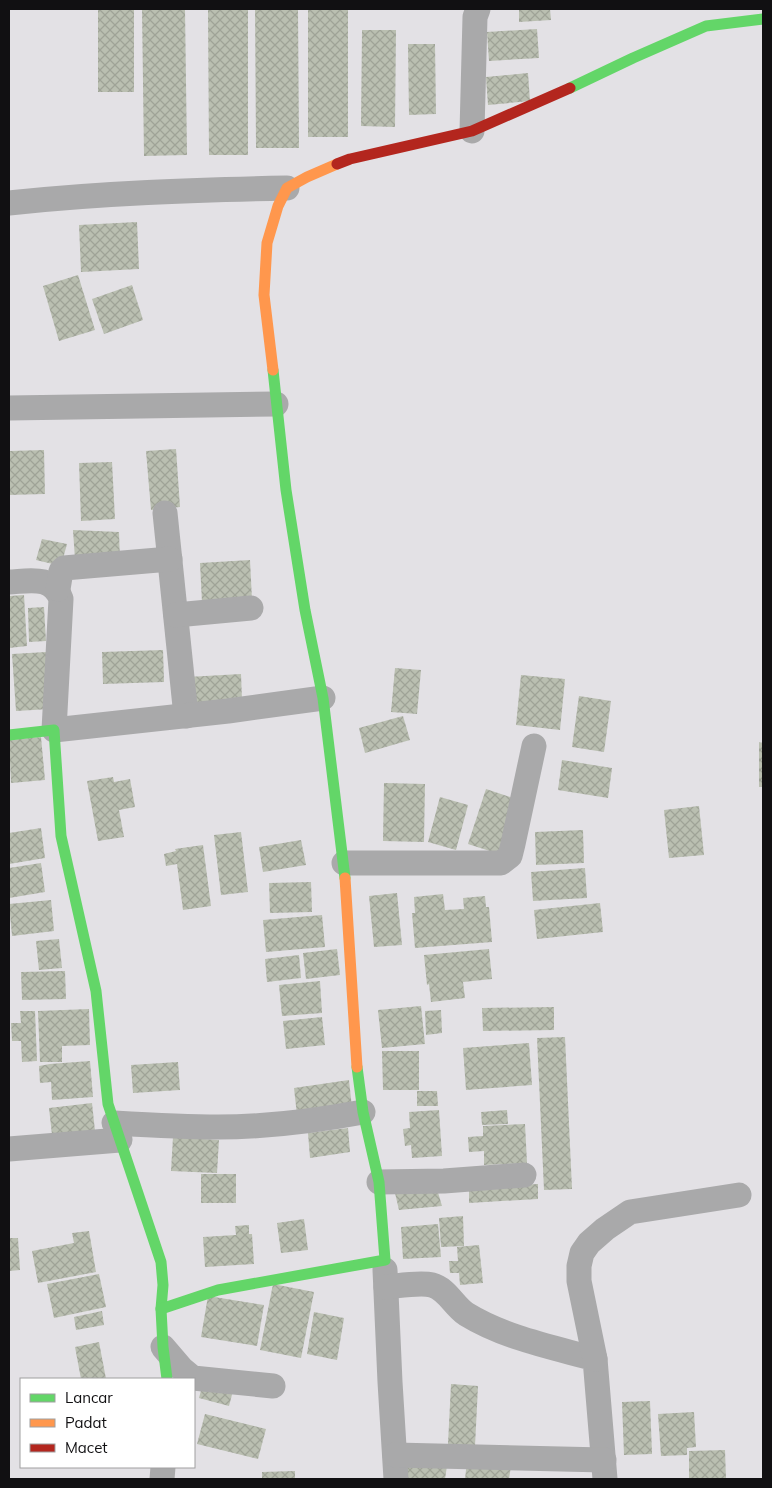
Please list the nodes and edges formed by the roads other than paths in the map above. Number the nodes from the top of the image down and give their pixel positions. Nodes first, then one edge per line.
1 (478, 9) edge
2 (705, 17) edge
3 (763, 19) edge
4 (472, 131) junction
5 (287, 188) junction
6 (9, 203) edge
7 (276, 404) junction
8 (9, 408) edge
9 (165, 513) dead end
10 (170, 559) junction
11 (9, 582) edge
12 (58, 589) junction
13 (251, 608) dead end
14 (176, 615) junction
15 (323, 698) junction
16 (186, 716) junction
17 (54, 730) junction
18 (9, 735) edge
19 (534, 746) dead end
20 (344, 863) junction
21 (363, 1112) junction
22 (117, 1132) junction
23 (9, 1149) edge
24 (524, 1174) dead end
25 (379, 1182) junction
26 (739, 1195) dead end
27 (385, 1260) junction
28 (386, 1287) junction
29 (161, 1309) junction
30 (163, 1348) junction
31 (595, 1359) junction
32 (168, 1378) edge
33 (193, 1378) edge
34 (195, 1378) edge
35 (274, 1386) dead end
36 (396, 1467) edge
37 (605, 1470) edge

1 - 4 street
2 - 3 street
2 - 4 street
4 - 5 street
5 - 6 street
5 - 7 street
7 - 8 street
7 - 15 street
9 - 10 street
10 - 12 street
10 - 14 street
11 - 12 street
12 - 17 street
13 - 14 street
14 - 16 street
15 - 16 street
15 - 20 street
16 - 17 street
17 - 18 street
17 - 22 street
19 - 20 street
20 - 21 street
21 - 22 street
21 - 25 street
22 - 23 street
22 - 29 street
24 - 25 street
25 - 27 street
26 - 31 street
27 - 28 street
27 - 29 street
28 - 31 street
28 - 36 street
29 - 30 street
30 - 32 street
30 - 33 street
31 - 37 street
34 - 35 street
36 - 37 street

